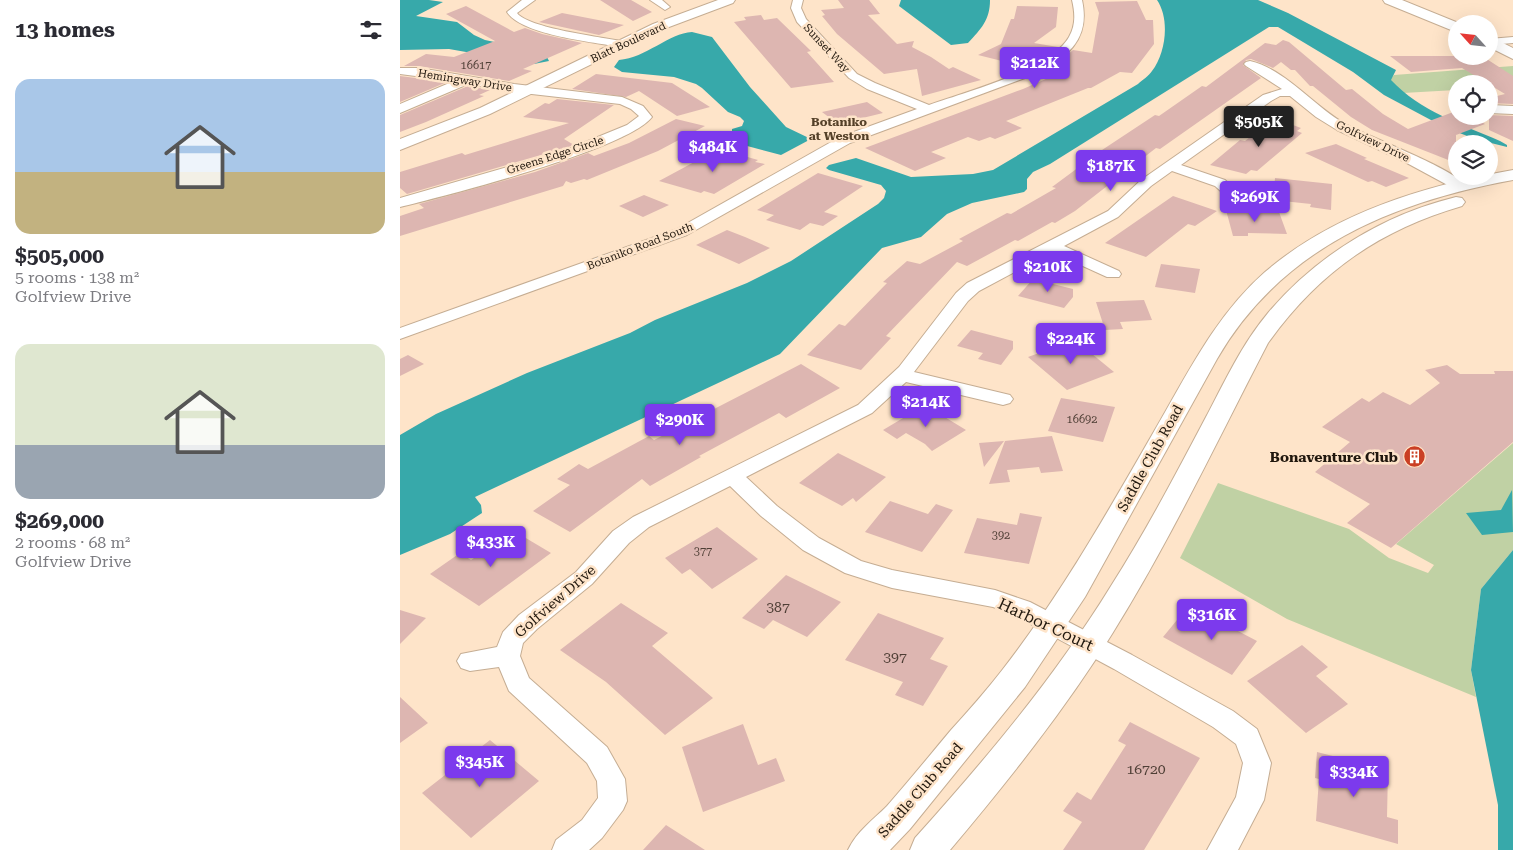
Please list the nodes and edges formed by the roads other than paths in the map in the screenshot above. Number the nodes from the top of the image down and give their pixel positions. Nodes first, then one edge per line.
1 (530, 0) edge
2 (655, 0) edge
3 (729, 0) edge
4 (798, 0) edge
5 (1077, 0) edge
6 (1390, 0) edge
7 (1409, 0) edge
8 (665, 7) dead end
9 (1448, 16) edge
10 (1448, 24) edge
11 (1498, 41) edge
12 (621, 44) junction
13 (1512, 44) edge
14 (1250, 64) dead end
15 (400, 71) edge
16 (468, 80) junction
17 (530, 90) junction
18 (1291, 92) junction
19 (400, 109) edge
20 (927, 109) junction
21 (1498, 110) edge
22 (1512, 111) edge
23 (400, 145) edge
24 (400, 151) edge
25 (1172, 166) junction
26 (1513, 175) edge
27 (1498, 178) edge
28 (1448, 179) edge
29 (1458, 185) joint
30 (1513, 188) edge
31 (1229, 191) dead end
32 (1482, 195) junction
33 (400, 202) edge
34 (1054, 247) junction
35 (1113, 274) dead end
36 (400, 334) edge
37 (902, 375) junction
38 (1003, 400) dead end
39 (732, 476) junction
40 (1052, 624) junction
41 (1089, 644) junction
42 (507, 656) junction
43 (470, 661) dead end
44 (567, 850) edge
45 (866, 850) edge
46 (928, 850) edge
47 (1222, 850) edge

1 - 12 street
2 - 8 street
3 - 12 street, Blatt Boulevard
4 - 20 street, Sunset Way
5 - 20 street, Botaniko Road South
6 - 10 main road
7 - 9 main road
11 - 13 main road
12 - 17 street, Blatt Boulevard
14 - 18 street, Golfview Drive
15 - 16 street, Hemingway Drive
16 - 17 street, Hemingway Drive
16 - 19 street
17 - 23 street, Blatt Boulevard
17 - 24 street, Blatt Boulevard
17 - 33 street, Greens Edge Circle
18 - 25 street, Golfview Drive
18 - 28 street, Golfview Drive
20 - 36 street, Botaniko Road South
21 - 22 street
25 - 31 street
25 - 34 street, Golfview Drive
26 - 27 street, Saddle Club Road
29 - 32 street
29 - 40 street, Saddle Club Road
30 - 32 street
32 - 41 street
34 - 35 street
34 - 37 street, Golfview Drive
37 - 38 street
37 - 39 street, Golfview Drive
39 - 40 street, Harbor Court
39 - 42 street, Golfview Drive
40 - 41 street, Harbor Court
40 - 45 street, Saddle Club Road
41 - 46 street
41 - 47 street, Harbor Court
42 - 43 street
42 - 44 street

